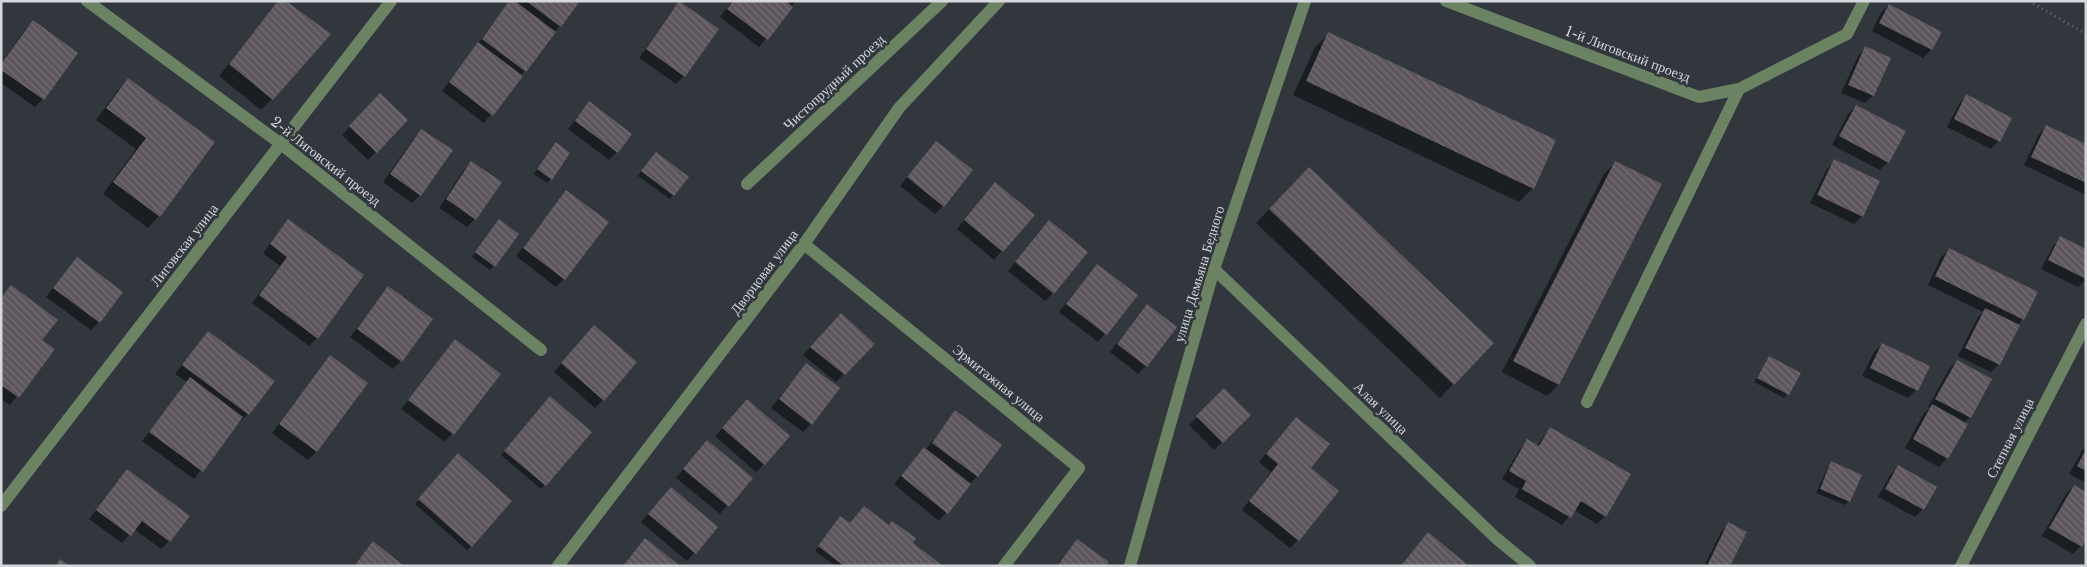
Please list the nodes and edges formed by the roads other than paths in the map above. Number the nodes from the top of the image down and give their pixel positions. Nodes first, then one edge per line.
1 (87, 1) edge
2 (391, 1) edge
3 (942, 1) edge
4 (999, 1) edge
5 (1305, 1) edge
6 (1446, 1) edge
7 (1864, 1) edge
8 (1739, 89) junction
9 (281, 144) junction
10 (747, 184) dead end
11 (804, 244) junction
12 (1214, 269) junction
13 (2086, 324) edge
14 (541, 350) dead end
15 (1587, 402) dead end
16 (1, 506) edge
17 (1133, 564) edge
18 (558, 566) edge
19 (1004, 566) edge
20 (1530, 566) edge
21 (1961, 566) edge

1 - 9 street, 2-й Лиговский проезд
2 - 9 street, Лиговская улица
3 - 10 street, Чистопрудный проезд
4 - 11 street, Дворцовая улица
5 - 12 street, улица Демьяна Бедного
6 - 8 street, 1-й Лиговский проезд
7 - 8 street, 1-й Лиговский проезд
8 - 15 street
9 - 14 street, 2-й Лиговский проезд
9 - 16 street, Лиговская улица
11 - 18 street, Дворцовая улица
11 - 19 street, Эрмитажная улица
12 - 17 street, улица Демьяна Бедного
12 - 20 street, Алая улица
13 - 21 street, Степная улица

